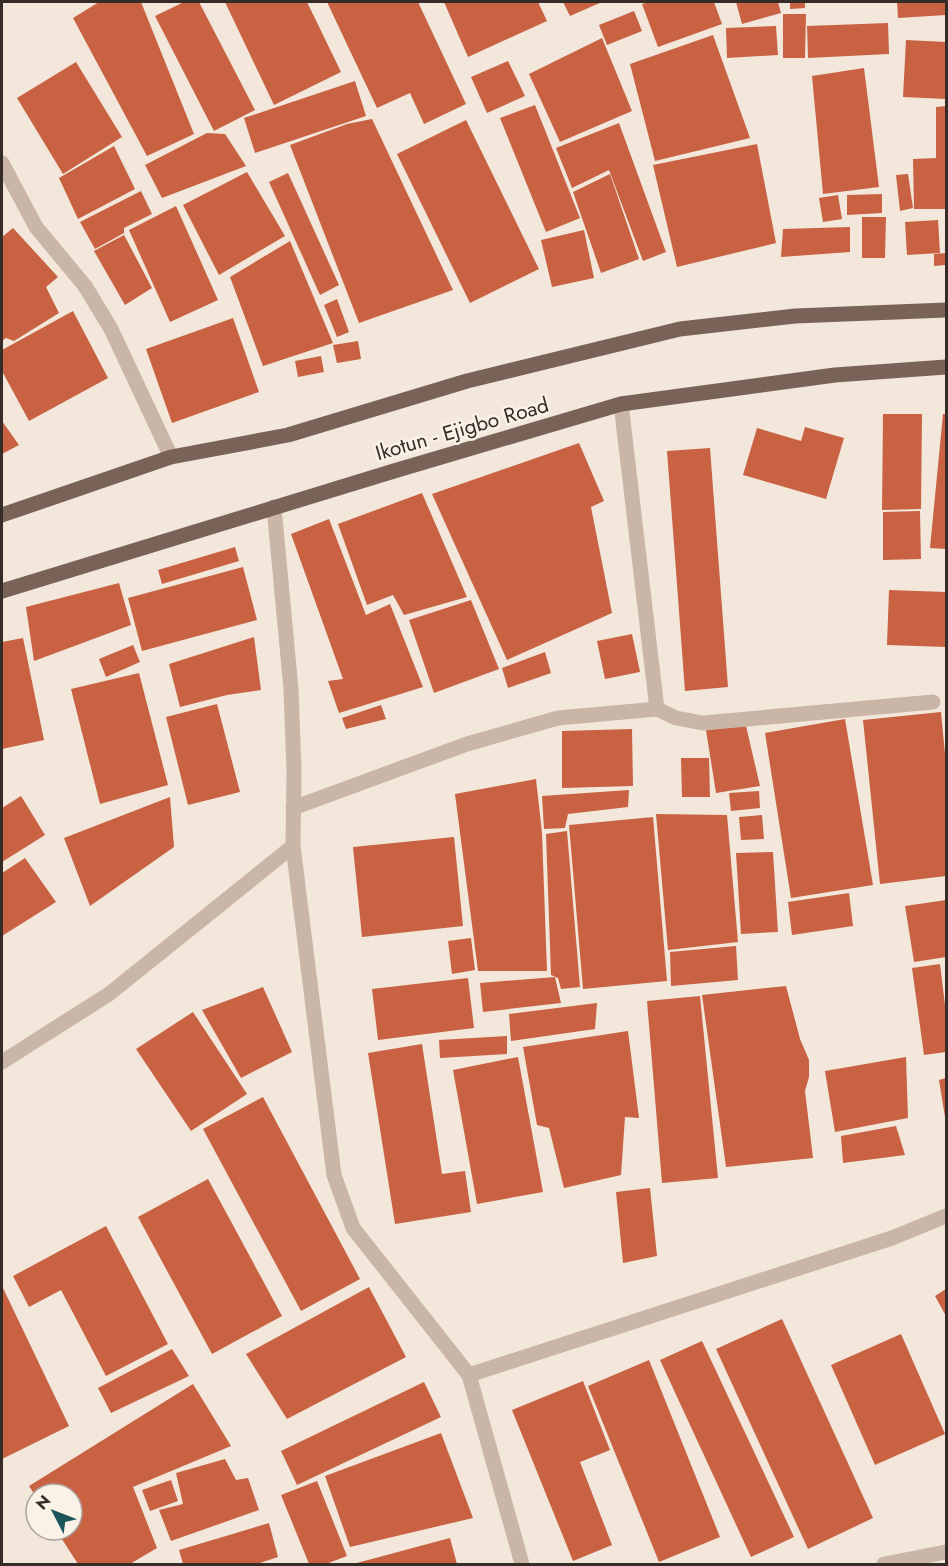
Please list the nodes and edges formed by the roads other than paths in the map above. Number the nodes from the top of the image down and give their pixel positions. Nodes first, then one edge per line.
1 (2, 163) edge
2 (946, 310) edge
3 (946, 367) edge
4 (621, 404) junction
5 (171, 457) junction
6 (274, 507) junction
7 (2, 515) edge
8 (2, 591) edge
9 (933, 702) dead end
10 (657, 710) junction
11 (293, 808) junction
12 (293, 846) junction
13 (2, 1062) edge
14 (946, 1216) edge
15 (469, 1375) junction
16 (946, 1552) edge
17 (522, 1564) edge
18 (884, 1564) edge

1 - 5 street
2 - 5 main road, Ikotun - Ejigbo Road
3 - 4 main road, Ikotun - Ejigbo Road
4 - 6 main road, Ikotun - Ejigbo Road
4 - 10 street
5 - 7 main road, Ikotun - Ejigbo Road
6 - 8 main road, Ikotun - Ejigbo Road
6 - 11 street
9 - 10 street
10 - 11 street
11 - 12 street
12 - 13 street
12 - 15 street
14 - 15 street
15 - 17 street
16 - 18 street

